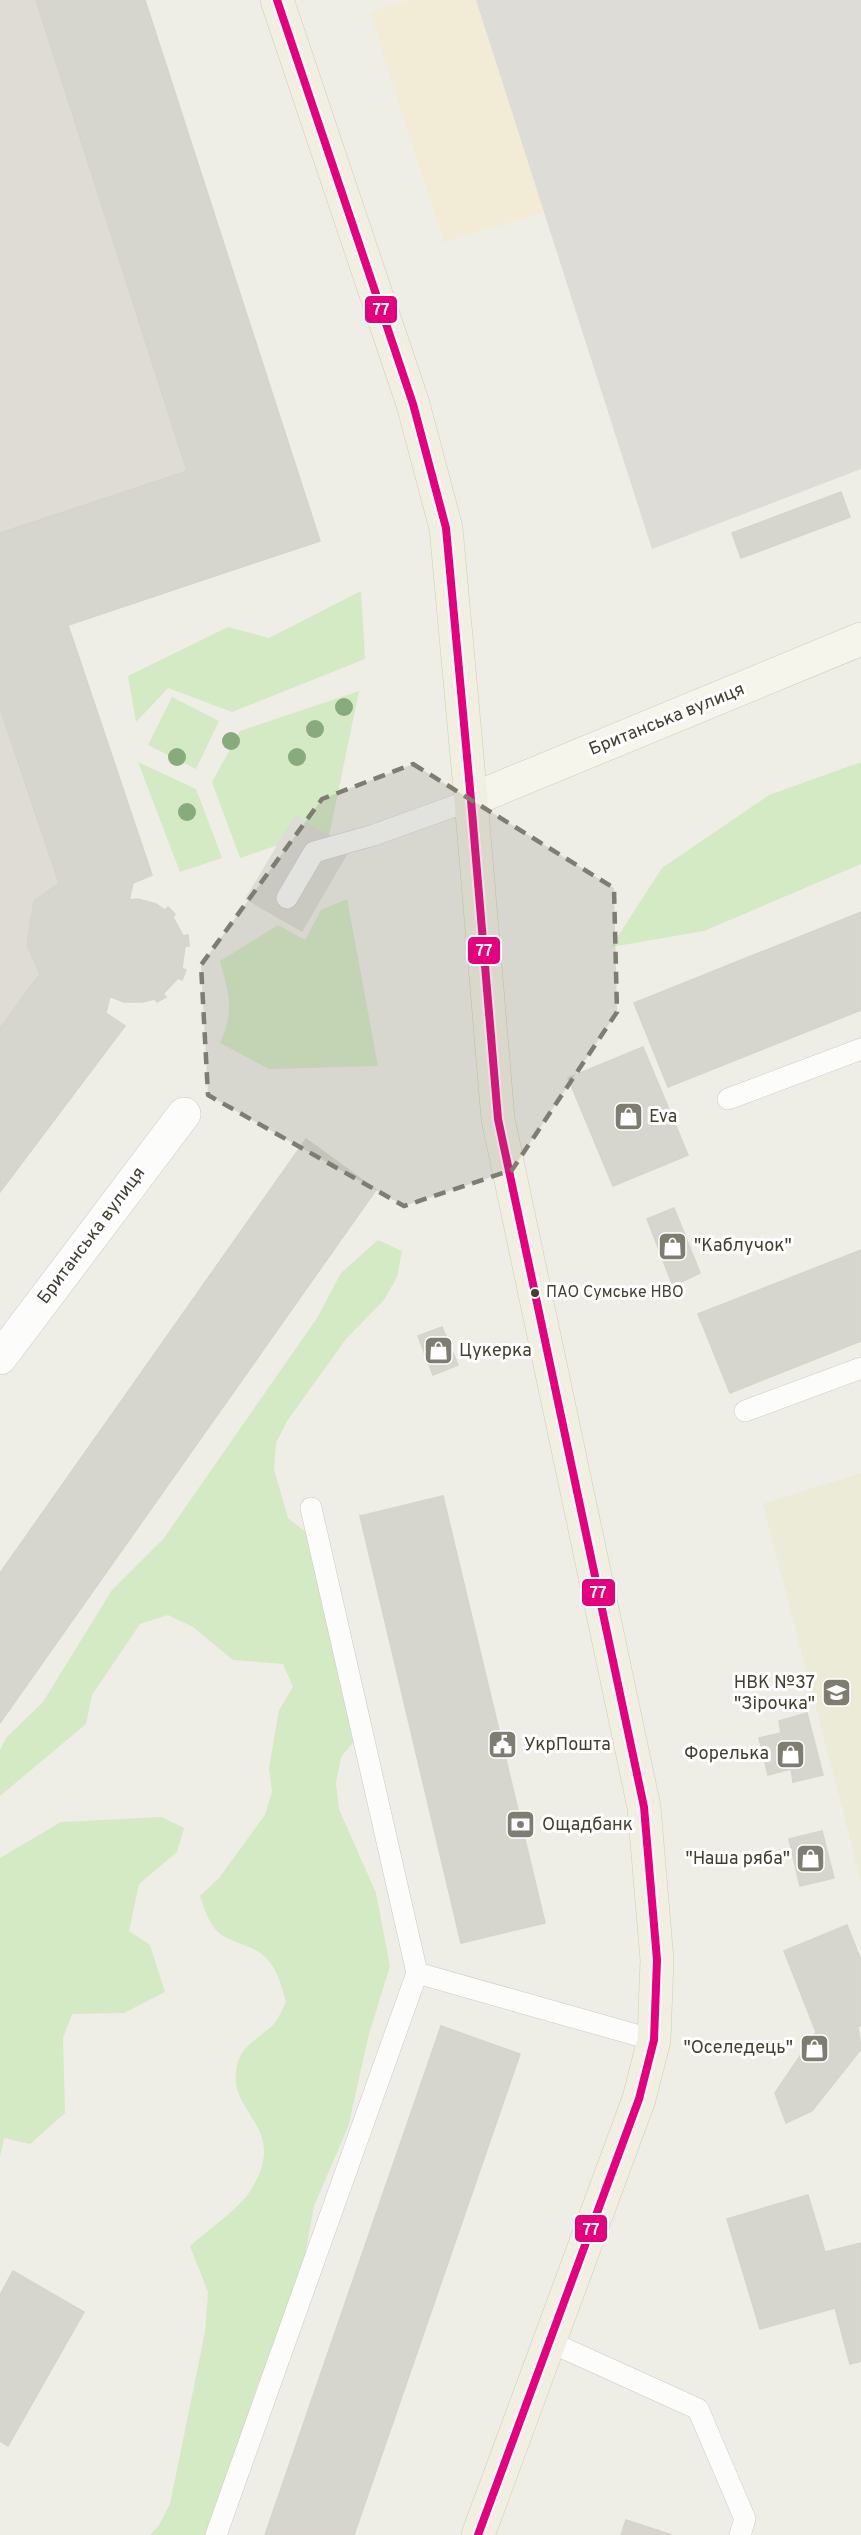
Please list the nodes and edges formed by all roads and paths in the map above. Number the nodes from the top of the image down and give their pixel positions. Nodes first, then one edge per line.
1 (278, 0) edge
2 (861, 639) edge
3 (471, 800) junction
4 (286, 898) dead end
5 (861, 1049) edge
6 (728, 1099) dead end
7 (184, 1114) dead end
8 (0, 1358) edge
9 (861, 1368) edge
10 (745, 1411) dead end
11 (311, 1508) dead end
12 (417, 1973) junction
13 (654, 2040) junction
14 (549, 2342) junction
15 (745, 2530) edge
16 (216, 2535) edge
17 (478, 2535) edge

1 - 3 main road
2 - 3 main road, Британська вулиця
3 - 4 lane
3 - 13 main road
5 - 6 lane
7 - 8 street, Британська вулиця
9 - 10 lane
11 - 12 lane
12 - 13 lane
12 - 16 lane
13 - 14 main road
14 - 15 lane
14 - 17 main road

